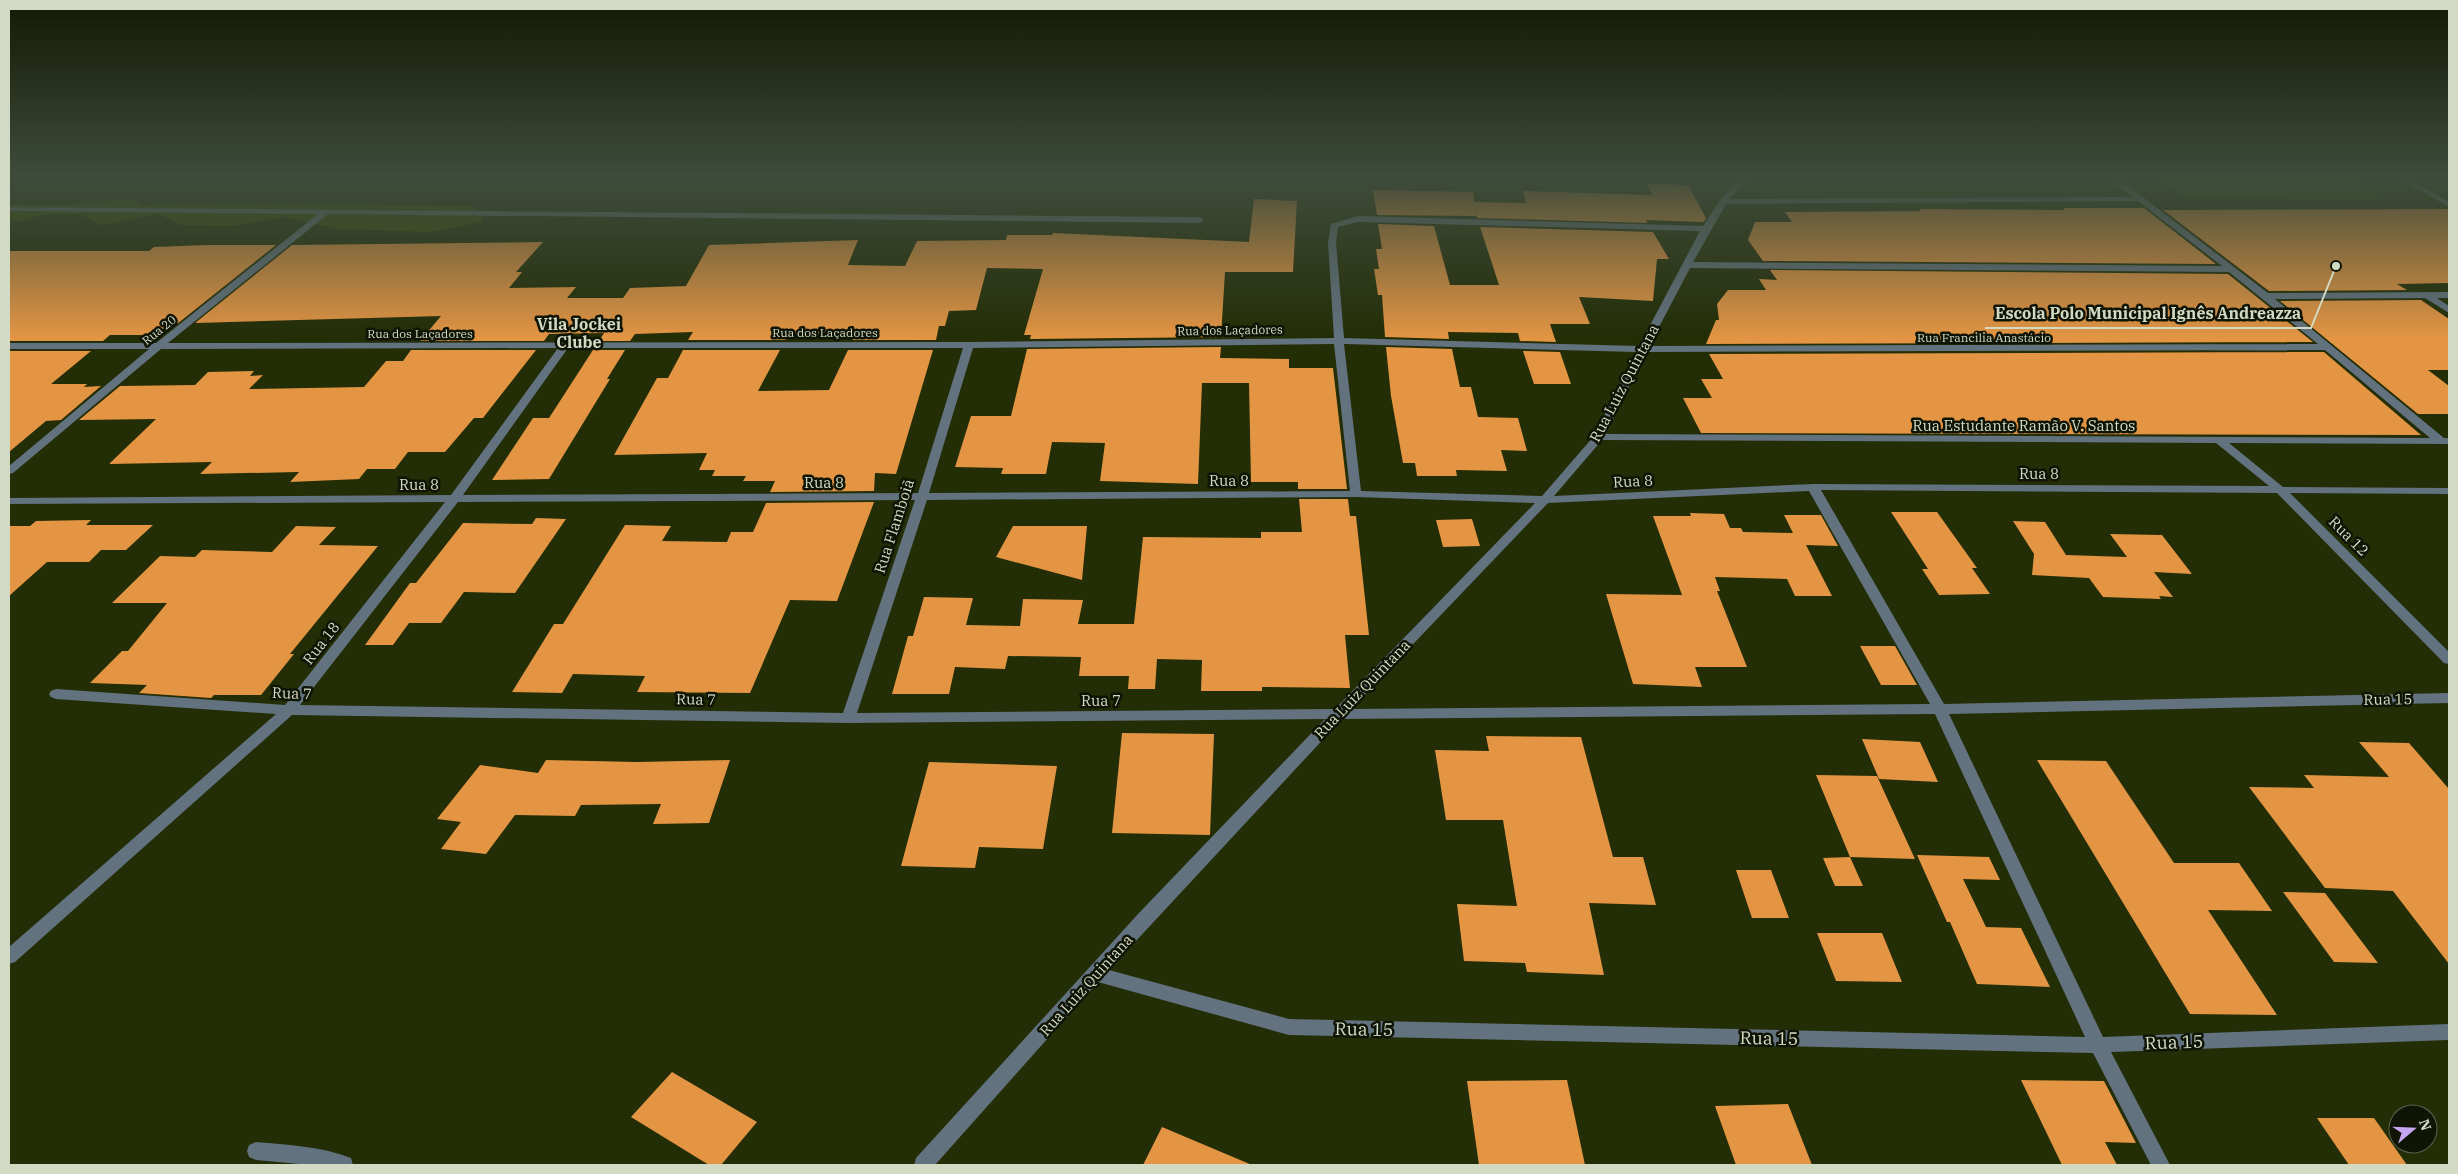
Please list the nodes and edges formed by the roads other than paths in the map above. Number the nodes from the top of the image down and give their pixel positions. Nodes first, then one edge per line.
1 (1706, 229) edge
2 (303, 230) edge
3 (1334, 230) edge
4 (2179, 230) edge
5 (1686, 266) junction
6 (2231, 269) junction
7 (2427, 295) junction
8 (2449, 295) edge
9 (2266, 296) junction
10 (2449, 310) edge
11 (1339, 341) junction
12 (969, 344) junction
13 (9, 346) edge
14 (158, 346) junction
15 (565, 346) junction
16 (2327, 347) junction
17 (1642, 350) junction
18 (1599, 437) junction
19 (2220, 440) junction
20 (2445, 441) edge
21 (9, 471) edge
22 (1813, 486) junction
23 (2279, 489) junction
24 (2449, 491) edge
25 (1356, 494) junction
26 (922, 496) junction
27 (454, 499) junction
28 (1545, 500) junction
29 (9, 501) edge
30 (2449, 660) edge
31 (56, 694) dead end
32 (2449, 698) edge
33 (1940, 709) junction
34 (289, 710) junction
35 (1337, 715) junction
36 (848, 718) junction
37 (9, 957) edge
38 (1096, 974) junction
39 (2449, 1032) edge
40 (2098, 1045) junction
41 (256, 1152) dead end
42 (344, 1165) edge
43 (923, 1165) edge
44 (2161, 1165) edge

1 - 5 street, Rua Luiz Quintana
2 - 14 street, Rua 20
3 - 11 street
4 - 6 street
5 - 6 street
5 - 17 street, Rua Luiz Quintana
6 - 9 street
7 - 8 street
7 - 9 street
7 - 10 street
9 - 16 street
11 - 12 street, Rua dos Laçadores
11 - 17 street, Rua dos Laçadores
11 - 25 street
12 - 15 street, Rua dos Laçadores
12 - 26 street, Rua Flamboiã
13 - 14 street, Rua dos Laçadores
14 - 15 street, Rua dos Laçadores
14 - 21 street, Rua 20
15 - 27 street, Rua 18
16 - 17 street, Rua Francilia Anastácio
16 - 20 street
17 - 18 street, Rua Luiz Quintana
18 - 19 street, Rua Estudante Ramão V. Santos
18 - 28 street, Rua Luiz Quintana
19 - 20 street, Rua Estudante Ramão V. Santos
19 - 23 street, Rua 12
22 - 23 street, Rua 8
22 - 28 street, Rua 8
22 - 33 street
23 - 24 street, Rua 8
23 - 30 street, Rua 12
25 - 26 street, Rua 8
25 - 28 street, Rua 8
26 - 27 street, Rua 8
26 - 36 street, Rua Flamboiã
27 - 29 street, Rua 8
27 - 34 street, Rua 18
28 - 35 street, Rua Luiz Quintana
31 - 34 street, Rua 7
32 - 33 street, Rua 15
33 - 35 street, Rua 15
33 - 40 street
34 - 36 street, Rua 7
34 - 37 street, Rua 18
35 - 36 street, Rua 7
35 - 38 street, Rua Luiz Quintana
38 - 40 street, Rua 15
38 - 43 street, Rua Luiz Quintana
39 - 40 street, Rua 15
40 - 44 street
41 - 42 street

